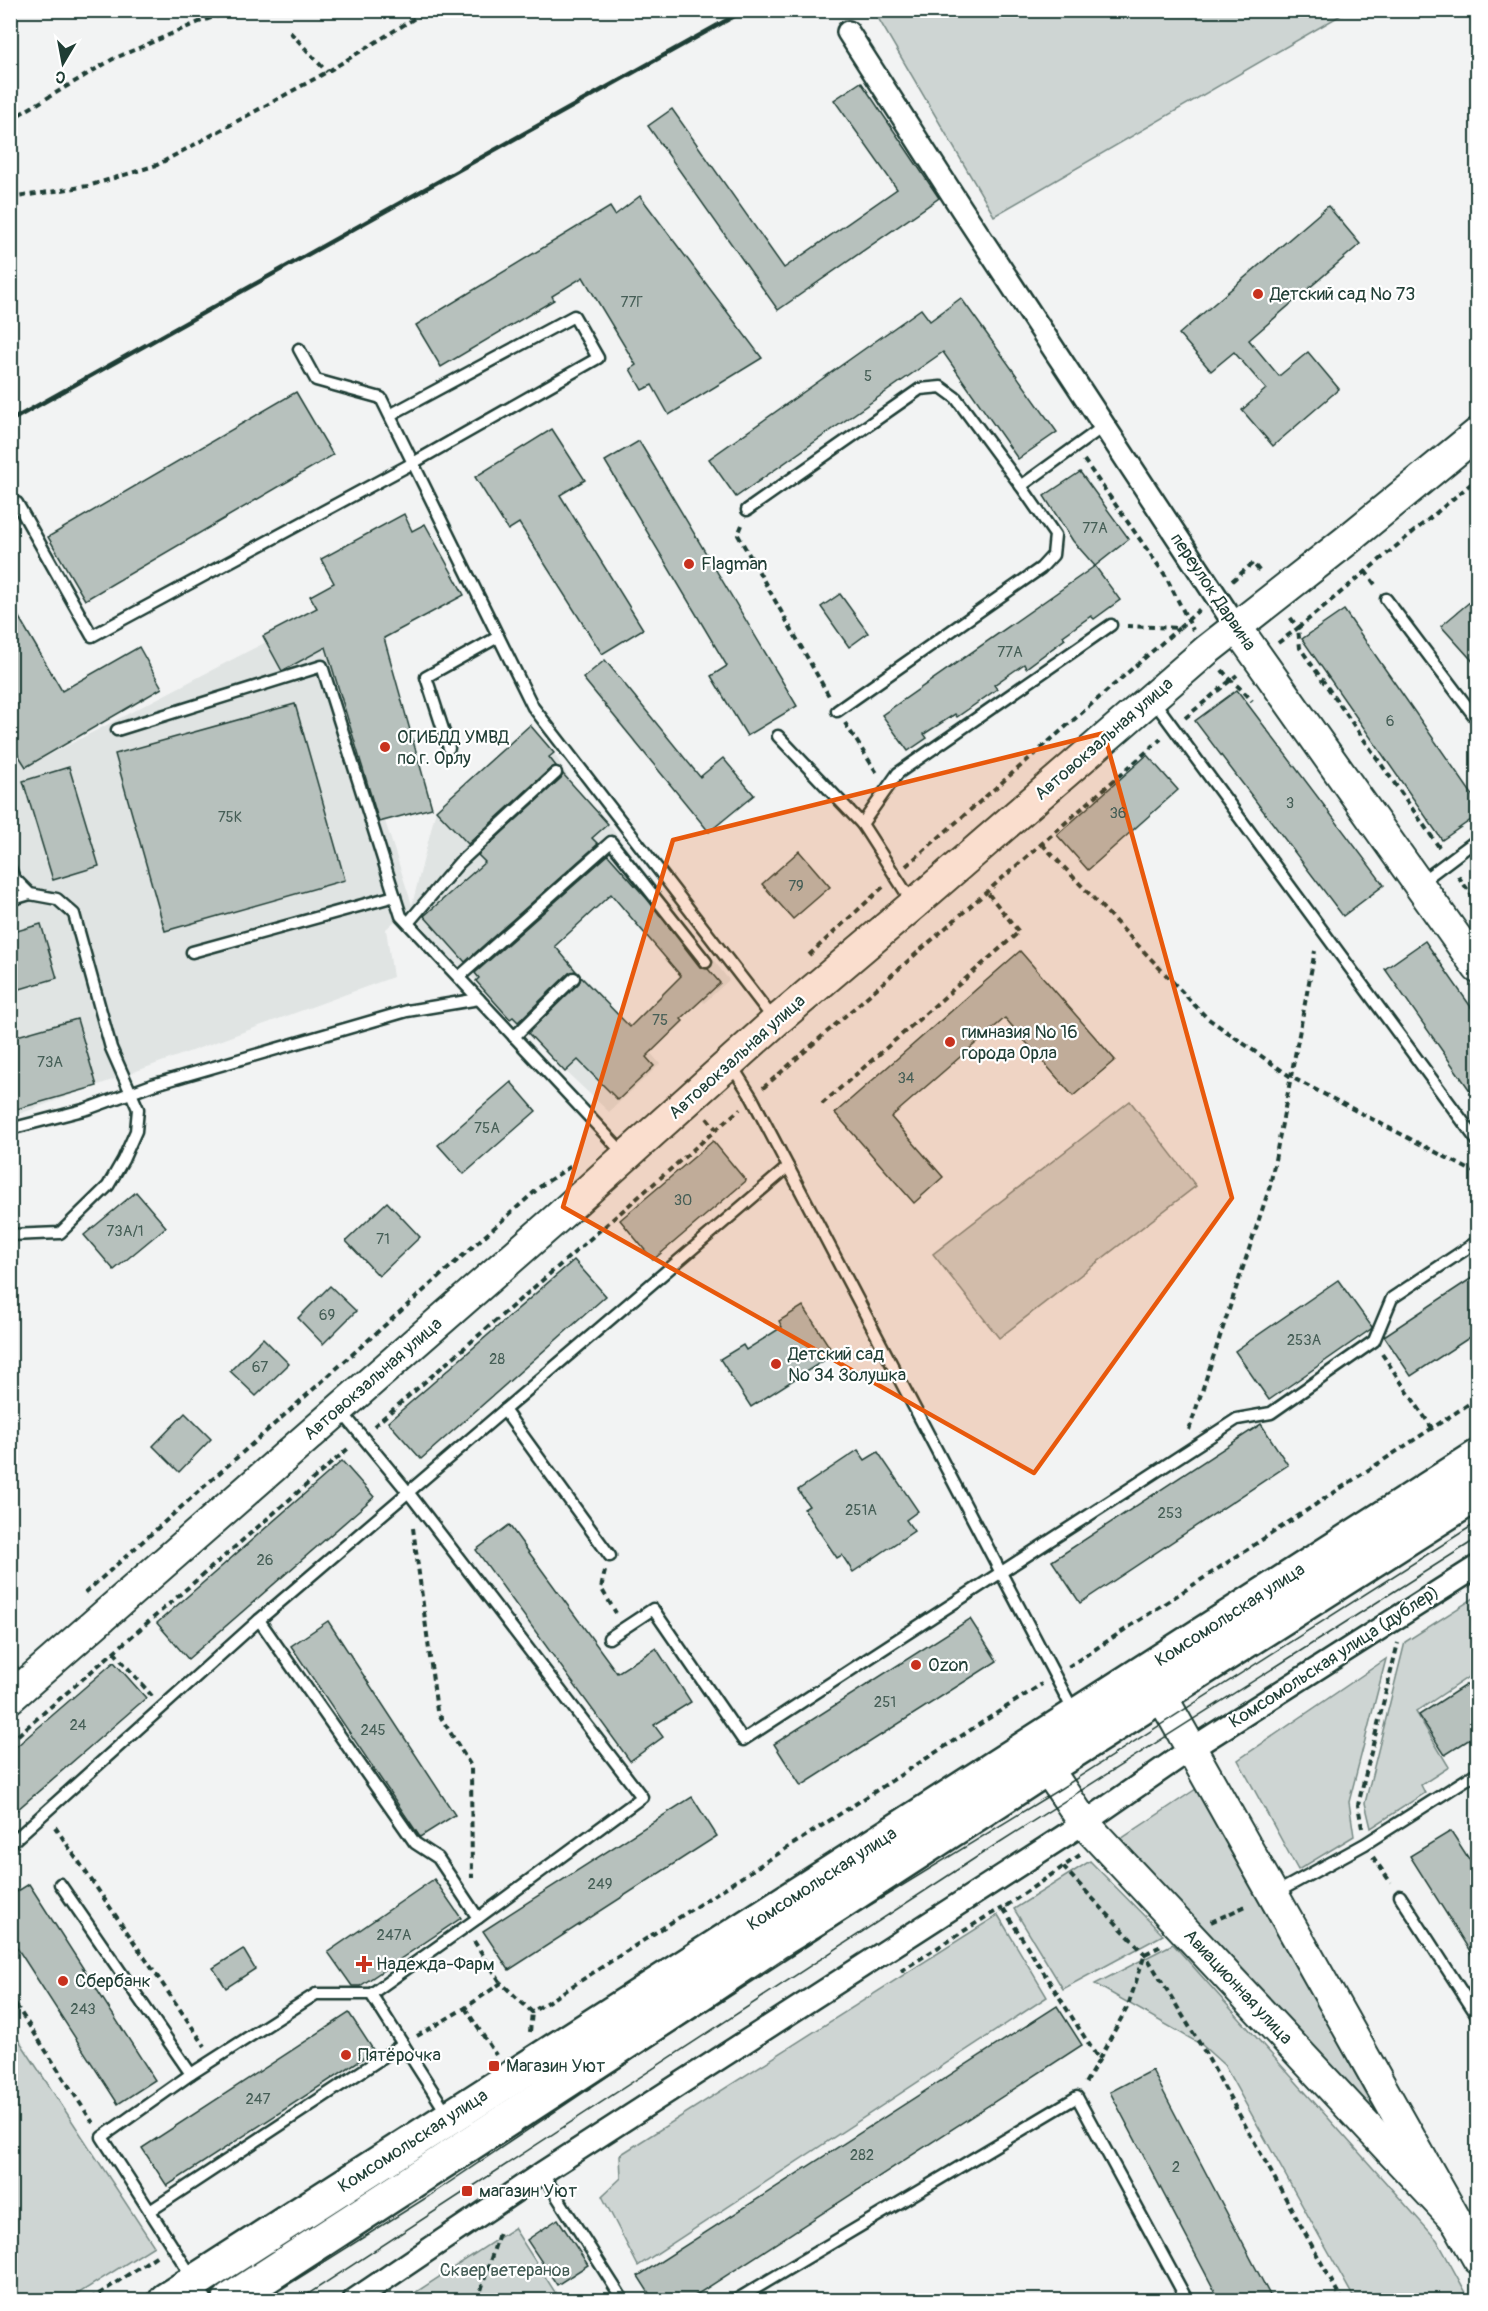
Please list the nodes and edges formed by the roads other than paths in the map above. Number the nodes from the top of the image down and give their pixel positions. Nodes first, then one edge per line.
1 (848, 32) dead end
2 (299, 350) dead end
3 (390, 415) junction
4 (1104, 426) junction
5 (1478, 433) edge
6 (413, 463) junction
7 (1021, 486) junction
8 (17, 503) dead end
9 (747, 510) road end
10 (1386, 599) dead end
11 (1111, 626) road end
12 (1237, 627) junction
13 (498, 637) junction
14 (1152, 698) junction
15 (837, 711) road end
16 (1478, 721) edge
17 (117, 730) dead end
18 (778, 736) dead end
19 (449, 748) dead end
20 (556, 773) dead end
21 (862, 824) junction
22 (1478, 839) edge
23 (10, 868) edge
24 (1418, 884) junction
25 (30, 894) junction
26 (394, 896) junction
27 (10, 900) edge
28 (913, 905) junction
29 (408, 922) junction
30 (192, 952) dead end
31 (706, 962) dead end
32 (1478, 968) edge
33 (459, 977) junction
34 (574, 978) dead end
35 (479, 999) junction
36 (775, 1022) junction
37 (514, 1037) junction
38 (730, 1063) junction
39 (132, 1092) junction
40 (10, 1129) edge
41 (1478, 1142) edge
42 (626, 1156) junction
43 (788, 1167) junction
44 (10, 1235) edge
45 (1478, 1241) edge
46 (339, 1409) junction
47 (504, 1410) junction
48 (1478, 1457) edge
49 (408, 1492) junction
50 (1478, 1493) edge
51 (610, 1556) road end
52 (1478, 1566) edge
53 (1001, 1574) junction
54 (259, 1620) junction
55 (609, 1638) dead end
56 (15, 1684) edge
57 (1161, 1695) junction
58 (1076, 1715) junction
59 (1047, 1734) junction
60 (1191, 1749) junction
61 (1047, 1768) junction
62 (1478, 1772) edge
63 (1093, 1832) junction
64 (10, 1844) edge
65 (60, 1884) dead end
66 (1274, 1894) junction
67 (1400, 1896) road end
68 (475, 1913) junction
69 (370, 1994) junction
70 (1478, 2017) edge
71 (403, 2044) junction
72 (191, 2074) junction
73 (449, 2118) junction
74 (542, 2173) junction
75 (150, 2211) junction
76 (1460, 2225) junction
77 (1478, 2259) edge
78 (201, 2291) edge
79 (166, 2301) edge
80 (230, 2301) edge
81 (354, 2301) edge
82 (623, 2301) edge
83 (736, 2301) edge
84 (1187, 2301) edge

1 - 4 street, переулок Дарвина
2 - 3 lane
3 - 6 lane
3 - 6 lane
4 - 7 lane
4 - 12 street, переулок Дарвина
5 - 12 street, Автовокзальная улица
6 - 8 lane
6 - 13 lane
7 - 9 lane
7 - 15 lane
10 - 16 lane
11 - 21 lane
12 - 14 street, Автовокзальная улица
12 - 24 street, переулок Дарвина
13 - 19 lane
13 - 36 lane
14 - 28 street, Автовокзальная улица
14 - 41 lane
17 - 26 lane
18 - 21 lane
20 - 29 lane
21 - 28 lane
22 - 24 lane
23 - 25 lane
24 - 32 street, переулок Дарвина
25 - 27 lane
25 - 39 lane
26 - 29 lane
26 - 30 lane
28 - 36 street, Автовокзальная улица
29 - 33 lane
31 - 33 lane
33 - 35 lane
34 - 37 lane
35 - 37 lane
35 - 39 lane
36 - 38 street, Автовокзальная улица
37 - 42 lane
38 - 42 street, Автовокзальная улица
38 - 43 lane
39 - 40 lane
39 - 44 lane
42 - 46 street, Автовокзальная улица
43 - 47 lane
43 - 53 lane
45 - 53 lane
46 - 49 lane
46 - 56 street, Автовокзальная улица
47 - 49 lane
47 - 51 lane
48 - 58 main road, Комсомольская улица
49 - 54 lane
49 - 68 lane
50 - 57 main road, Комсомольская улица
52 - 60 street, Комсомольская улица (дублер)
53 - 55 lane
53 - 58 lane
54 - 64 lane
54 - 68 lane
57 - 60 street, Авиационная улица
57 - 61 main road, Комсомольская улица
58 - 59 main road, Комсомольская улица
59 - 61 street
59 - 73 main road, Комсомольская улица
60 - 63 street, Комсомольская улица (дублер)
60 - 66 street, Авиационная улица
61 - 63 street, Авиационная улица
61 - 80 main road, Комсомольская улица
62 - 66 lane
63 - 74 street, Комсомольская улица (дублер)
63 - 76 street, Авиационная улица
65 - 72 lane
66 - 76 street, Авиационная улица
67 - 70 lane
68 - 69 lane
69 - 71 lane
69 - 72 lane
71 - 73 lane
71 - 75 lane
72 - 75 lane
73 - 78 main road, Комсомольская улица
74 - 81 street, Комсомольская улица (дублер)
74 - 82 lane
75 - 78 lane
76 - 77 street, Авиационная улица
78 - 79 main road, Комсомольская улица
83 - 84 lane

